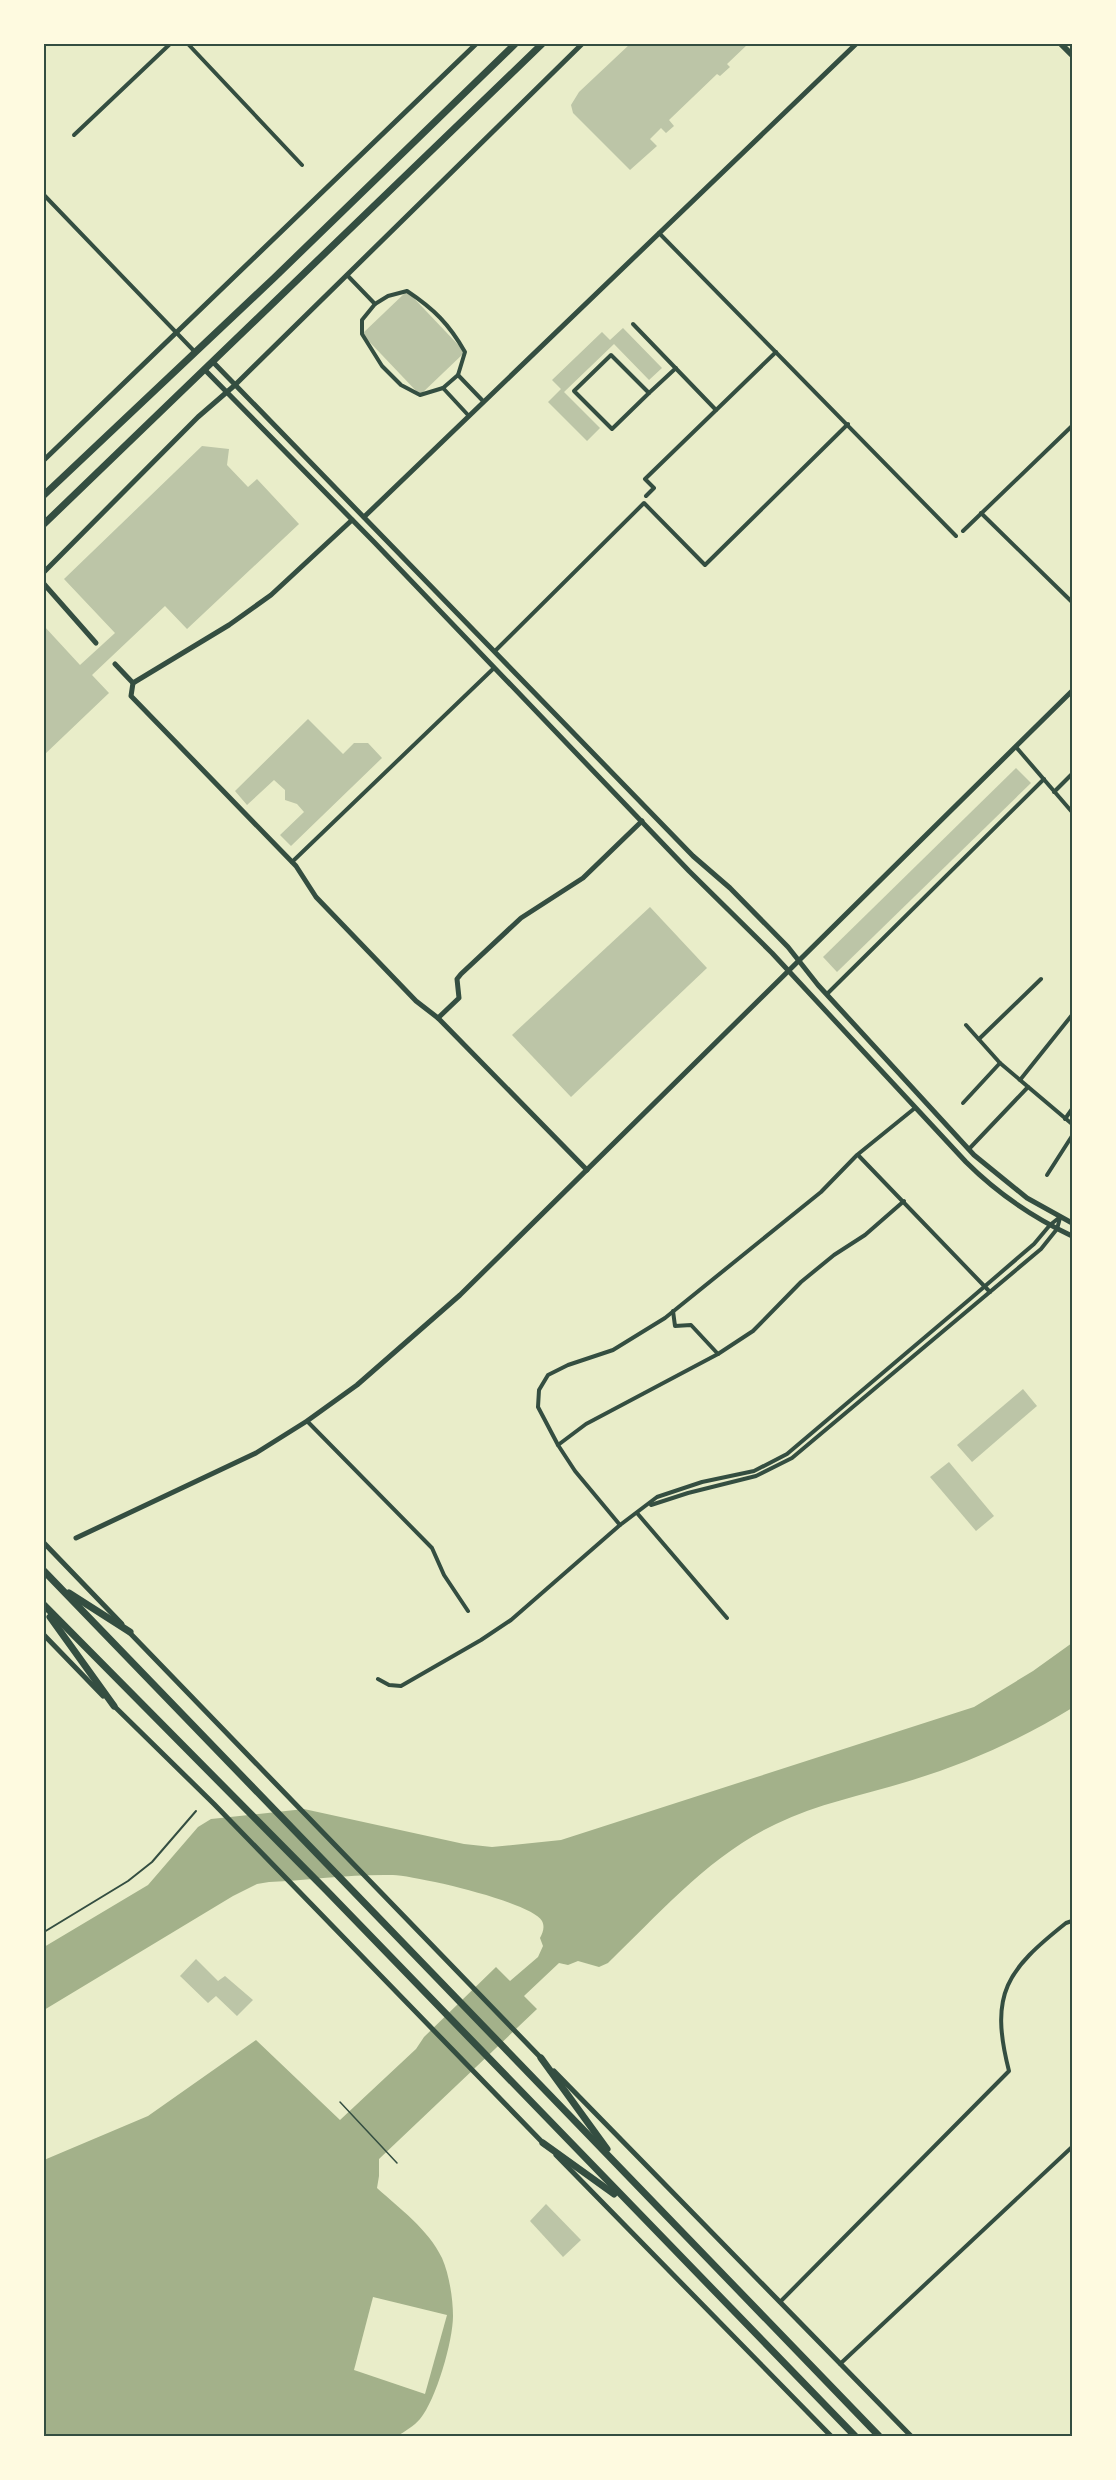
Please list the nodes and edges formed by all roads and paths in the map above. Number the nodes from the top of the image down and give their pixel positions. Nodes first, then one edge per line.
1 (170, 44) edge
2 (188, 44) edge
3 (476, 44) edge
4 (515, 44) edge
5 (542, 44) edge
6 (582, 44) edge
7 (856, 44) edge
8 (1061, 44) edge
9 (1072, 55) edge
10 (74, 135) dead end
11 (302, 165) dead end
12 (44, 195) edge
13 (659, 233) junction
14 (347, 274) junction
15 (375, 303) junction
16 (633, 324) dead end
17 (177, 333) junction
18 (776, 352) junction
19 (196, 353) junction
20 (213, 362) junction
21 (676, 368) junction
22 (205, 370) junction
23 (458, 375) junction
24 (235, 385) junction
25 (443, 388) junction
26 (227, 392) junction
27 (649, 393) junction
28 (483, 402) junction
29 (716, 410) junction
30 (468, 415) junction
31 (848, 424) junction
32 (1072, 426) edge
33 (44, 460) edge
34 (44, 495) edge
35 (645, 496) dead end
36 (981, 513) junction
37 (364, 517) junction
38 (352, 520) junction
39 (44, 524) edge
40 (963, 531) dead end
41 (957, 536) dead end
42 (44, 572) edge
43 (44, 584) edge
44 (1072, 602) edge
45 (96, 643) dead end
46 (495, 651) junction
47 (115, 664) dead end
48 (494, 668) junction
49 (133, 683) junction
50 (1072, 691) edge
51 (1016, 747) junction
52 (1072, 774) edge
53 (1044, 779) junction
54 (1054, 792) junction
55 (1072, 812) edge
56 (642, 820) junction
57 (292, 862) junction
58 (800, 962) junction
59 (789, 971) junction
60 (1041, 979) dead end
61 (827, 994) junction
62 (1072, 1015) edge
63 (438, 1018) junction
64 (966, 1025) dead end
65 (979, 1040) junction
66 (1000, 1063) junction
67 (1020, 1080) junction
68 (1028, 1087) junction
69 (963, 1103) dead end
70 (915, 1108) junction
71 (1072, 1109) edge
72 (1065, 1119) junction
73 (1072, 1124) edge
74 (1072, 1137) edge
75 (969, 1149) junction
76 (857, 1155) junction
77 (587, 1170) junction
78 (1047, 1175) dead end
79 (904, 1201) junction
80 (1060, 1217) junction
81 (1072, 1223) edge
82 (1050, 1225) junction
83 (1057, 1229) junction
84 (1072, 1236) edge
85 (985, 1285) junction
86 (990, 1292) junction
87 (673, 1311) junction
88 (718, 1354) junction
89 (307, 1421) junction
90 (558, 1446) junction
91 (649, 1505) junction
92 (637, 1514) junction
93 (620, 1525) junction
94 (76, 1538) dead end
95 (44, 1543) edge
96 (44, 1571) edge
97 (57, 1585) junction
98 (44, 1606) edge
99 (468, 1611) dead end
100 (727, 1618) dead end
101 (130, 1632) junction
102 (44, 1635) edge
103 (378, 1679) dead end
104 (114, 1706) junction
105 (196, 1811) dead end
106 (1072, 1921) edge
107 (44, 1932) edge
108 (542, 2058) junction
109 (340, 2102) dead end
110 (543, 2143) junction
111 (1072, 2147) edge
112 (397, 2163) dead end
113 (622, 2171) junction
114 (631, 2206) junction
115 (780, 2302) junction
116 (840, 2364) junction
117 (831, 2436) edge
118 (855, 2436) edge
119 (879, 2436) edge
120 (911, 2436) edge

1 - 10 street
2 - 11 street
3 - 17 street
4 - 19 highway
5 - 20 highway
6 - 14 street
7 - 13 street
8 - 9 main road
12 - 17 street
13 - 18 street
13 - 28 street
14 - 15 street
14 - 24 street
15 - 23 street
15 - 25 street
16 - 21 street
17 - 19 street
17 - 33 street
18 - 29 street
18 - 31 street
19 - 34 highway
20 - 22 highway
20 - 24 street
21 - 27 street
21 - 29 street
22 - 26 street
22 - 39 highway
23 - 25 street
23 - 28 street
24 - 26 street
24 - 37 street
25 - 30 street
26 - 38 street
26 - 42 street
27 - 27 street
28 - 30 street
29 - 35 street
30 - 37 street
31 - 41 street
31 - 46 street
32 - 36 street
36 - 40 street
36 - 44 street
37 - 46 street
38 - 48 street
38 - 49 street
43 - 45 street
46 - 58 street
47 - 49 street
48 - 56 street
48 - 57 street
49 - 57 street
50 - 51 street
51 - 53 street
51 - 58 street
52 - 54 street
53 - 54 street
53 - 61 street
54 - 55 street
56 - 59 street
56 - 63 street
57 - 63 street
58 - 59 street
58 - 61 street
59 - 70 street
59 - 77 street
60 - 65 street
61 - 75 street
62 - 67 street
63 - 77 street
64 - 65 street
65 - 66 street
66 - 67 street
66 - 69 street
67 - 68 street
68 - 72 street
68 - 75 street
70 - 76 street
70 - 82 street
71 - 72 street
72 - 73 street
74 - 78 street
75 - 80 street
76 - 79 street
76 - 87 street
77 - 89 street
79 - 85 street
79 - 88 street
80 - 81 street
80 - 82 street
80 - 83 street
82 - 83 street
82 - 85 street
83 - 84 street
83 - 86 street
85 - 86 street
85 - 91 street
86 - 91 street
87 - 88 street
87 - 90 street
88 - 90 street
89 - 94 street
89 - 99 street
90 - 93 street
91 - 92 street
92 - 93 street
92 - 100 street
93 - 103 street
95 - 101 street
96 - 97 highway
97 - 101 highway
97 - 113 highway
98 - 104 highway
98 - 114 highway
101 - 108 street
102 - 104 street
104 - 110 street
105 - 107 lane
106 - 115 street
108 - 113 highway
108 - 115 street
109 - 112 path
110 - 114 highway
110 - 117 street
111 - 116 street
113 - 119 highway
114 - 118 highway
115 - 116 street
116 - 120 street

